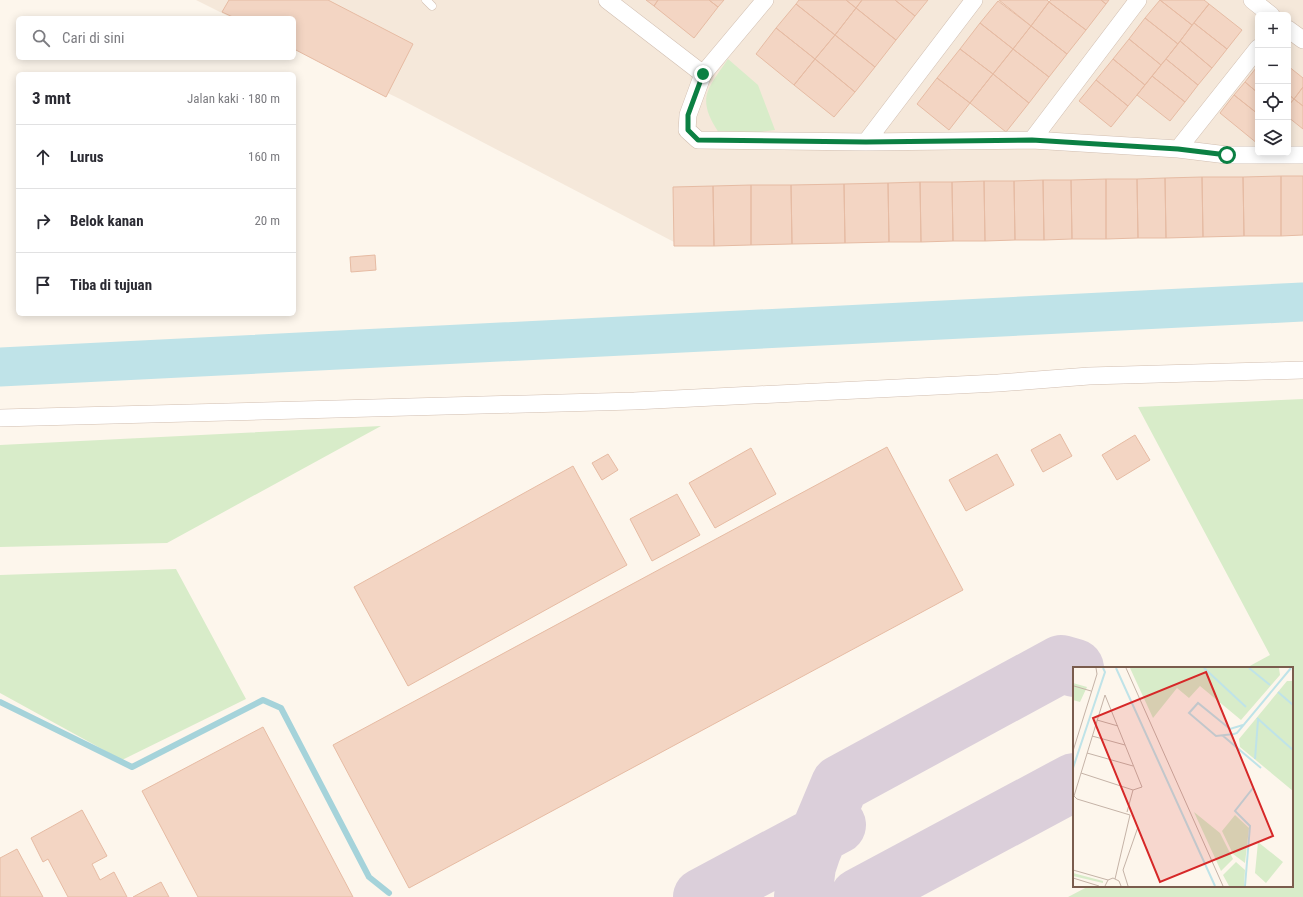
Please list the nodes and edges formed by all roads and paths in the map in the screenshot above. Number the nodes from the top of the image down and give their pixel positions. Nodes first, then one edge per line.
1 (607, 0) edge
2 (765, 0) edge
3 (974, 0) edge
4 (1138, 0) edge
5 (1252, 0) edge
6 (1267, 12) edge
7 (1291, 31) edge
8 (1303, 40) edge
9 (1255, 52) edge
10 (703, 74) junction
11 (1032, 140) junction
12 (866, 142) junction
13 (1178, 149) junction
14 (1303, 155) edge
15 (1303, 370) edge
16 (0, 418) edge

1 - 10 street
2 - 10 street
3 - 12 street
4 - 11 street
5 - 6 street
7 - 8 street
9 - 13 street
10 - 12 street
11 - 12 street
11 - 13 street
13 - 14 street
15 - 16 street

